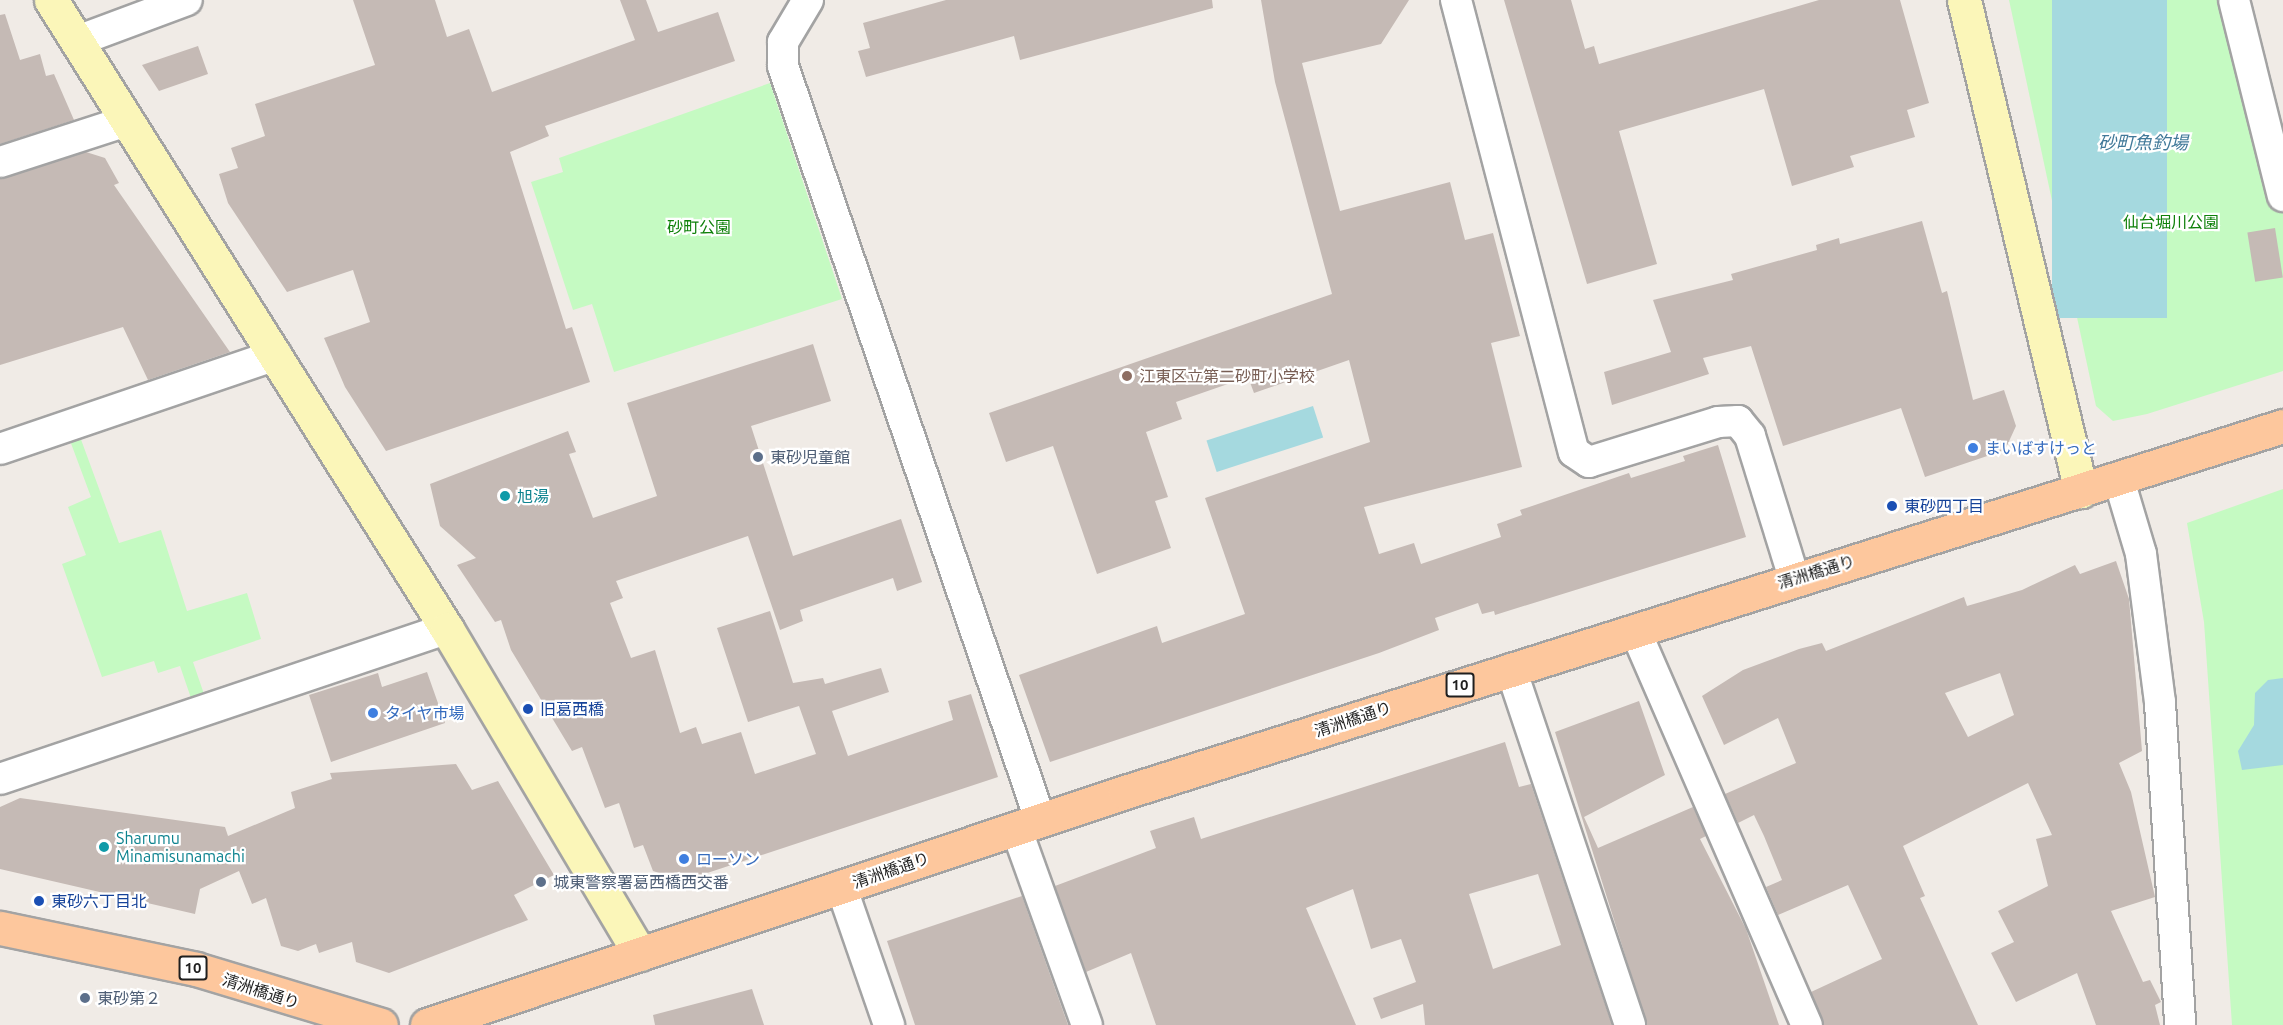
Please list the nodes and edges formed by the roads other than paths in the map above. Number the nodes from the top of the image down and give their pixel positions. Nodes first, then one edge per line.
1 (51, 0) edge
2 (188, 0) edge
3 (808, 0) edge
4 (1456, 0) edge
5 (1964, 0) edge
6 (2234, 0) edge
7 (77, 41) junction
8 (127, 121) junction
9 (0, 162) edge
10 (2283, 196) edge
11 (276, 355) junction
12 (2283, 426) edge
13 (0, 449) edge
14 (2119, 480) junction
15 (2081, 491) junction
16 (1794, 578) junction
17 (447, 629) junction
18 (1635, 630) junction
19 (1511, 669) junction
20 (0, 779) edge
21 (1028, 823) junction
22 (841, 886) junction
23 (0, 928) edge
24 (640, 954) junction
25 (444, 1022) edge
26 (381, 1025) edge
27 (889, 1025) edge
28 (1087, 1025) edge
29 (1630, 1025) edge
30 (1807, 1025) edge
31 (2180, 1025) edge

1 - 7 street
2 - 7 street
3 - 21 street
4 - 16 street
5 - 15 street
6 - 10 street
7 - 8 street
8 - 9 street
8 - 11 street
11 - 13 street
11 - 17 street
12 - 14 main road, 清洲橋通り / 10
14 - 15 main road, 清洲橋通り / 10
14 - 31 street
15 - 16 main road, 清洲橋通り / 10
16 - 18 main road, 清洲橋通り / 10
17 - 20 street
17 - 24 street
18 - 19 main road, 清洲橋通り / 10
18 - 30 street
19 - 21 main road, 清洲橋通り / 10
19 - 29 street
21 - 22 main road, 清洲橋通り / 10
21 - 28 street
22 - 24 main road, 清洲橋通り / 10
22 - 27 street
23 - 26 main road, 清洲橋通り / 10
24 - 25 main road, 清洲橋通り / 10

